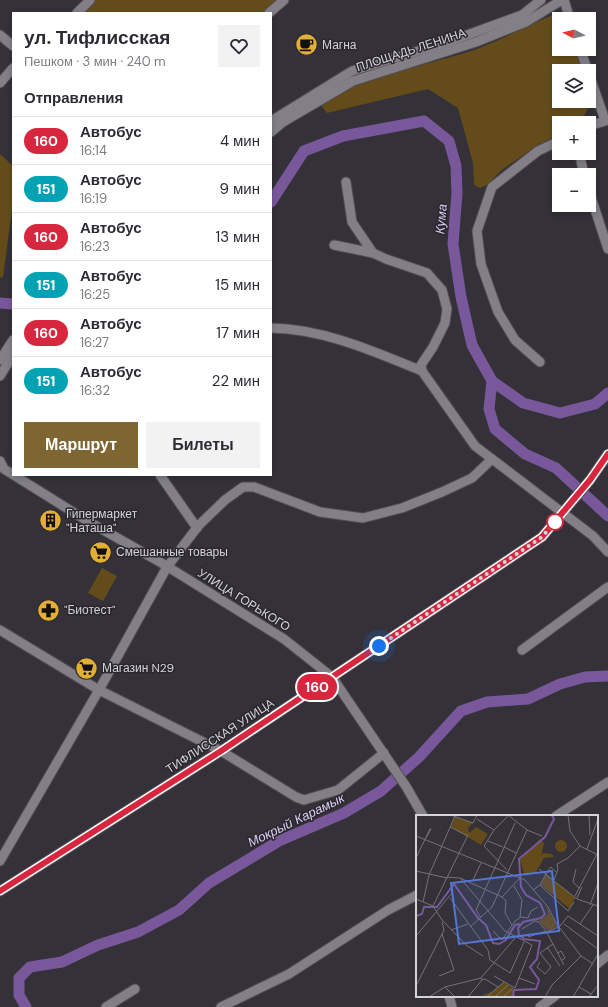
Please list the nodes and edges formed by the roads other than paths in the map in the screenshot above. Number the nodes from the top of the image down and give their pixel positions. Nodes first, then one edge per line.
1 (90, 0) edge
2 (284, 0) edge
3 (541, 0) edge
4 (563, 0) edge
5 (78, 12) edge
6 (270, 12) edge
7 (567, 12) edge
8 (0, 35) edge
9 (12, 45) edge
10 (12, 69) edge
11 (0, 83) edge
12 (596, 93) edge
13 (272, 120) edge
14 (606, 120) edge
15 (596, 124) edge
16 (272, 131) edge
17 (552, 144) edge
18 (346, 182) dead end
19 (596, 212) edge
20 (334, 245) dead end
21 (608, 249) edge
22 (373, 253) junction
23 (272, 328) edge
24 (12, 342) edge
25 (12, 357) edge
26 (0, 360) edge
27 (540, 362) dead end
28 (422, 371) junction
29 (0, 376) edge
30 (608, 454) edge
31 (492, 459) junction
32 (0, 461) edge
33 (12, 474) edge
34 (15, 476) edge
35 (161, 476) edge
36 (563, 513) junction
37 (197, 528) junction
38 (608, 552) edge
39 (168, 567) junction
40 (608, 587) edge
41 (0, 630) edge
42 (522, 650) dead end
43 (332, 677) junction
44 (99, 690) junction
45 (221, 751) junction
46 (384, 753) junction
47 (608, 782) edge
48 (422, 815) edge
49 (558, 815) edge
50 (0, 861) edge
51 (0, 891) edge
52 (416, 896) edge
53 (608, 955) edge
54 (598, 963) edge
55 (135, 989) dead end
56 (449, 997) edge
57 (554, 997) edge
58 (106, 1007) edge
59 (221, 1007) edge
60 (452, 1007) edge
61 (540, 1007) edge

1 - 5 street
2 - 6 street
3 - 13 street, ПЛОЩАДЬ ЛЕНИНА
4 - 7 street
4 - 16 street, ПЛОЩАДЬ ЛЕНИНА
8 - 9 street
10 - 11 street
12 - 14 street
14 - 15 street
17 - 27 street
18 - 22 street
19 - 21 street
20 - 22 street
22 - 28 street
23 - 28 street
24 - 26 street
25 - 29 street
28 - 31 street
30 - 36 street, ТИФЛИССКАЯ УЛИЦА
31 - 36 street
31 - 37 street
32 - 33 street, УЛИЦА ГОРЬКОГО
34 - 39 street, УЛИЦА ГОРЬКОГО
35 - 37 street
36 - 38 street
36 - 43 street, ТИФЛИССКАЯ УЛИЦА
37 - 39 street
39 - 43 street, УЛИЦА ГОРЬКОГО
39 - 44 street
40 - 42 street
41 - 44 street
43 - 45 street, ТИФЛИССКАЯ УЛИЦА
43 - 46 street, УЛИЦА ГОРЬКОГО
44 - 45 street
44 - 50 street
45 - 46 street
45 - 51 street, ТИФЛИССКАЯ УЛИЦА
46 - 48 street, УЛИЦА ГОРЬКОГО
47 - 49 street
52 - 59 street
53 - 54 street
55 - 58 street
56 - 60 street
57 - 61 street

